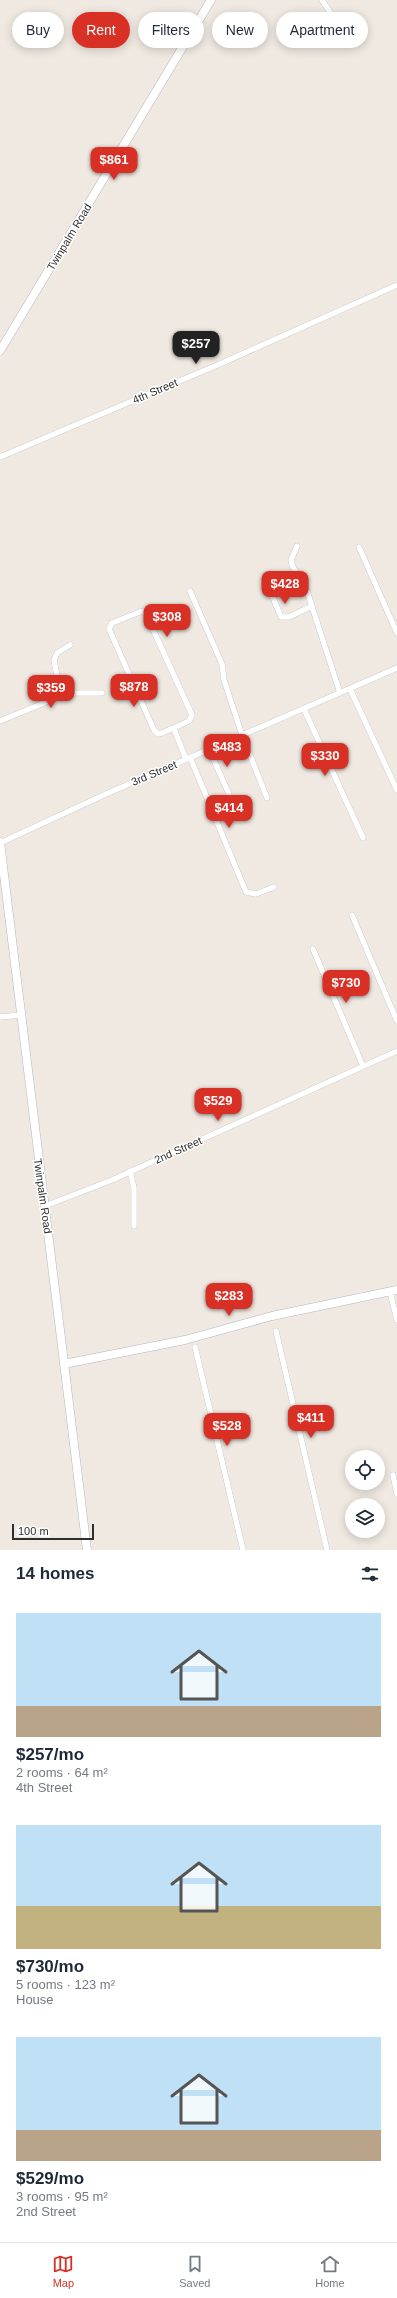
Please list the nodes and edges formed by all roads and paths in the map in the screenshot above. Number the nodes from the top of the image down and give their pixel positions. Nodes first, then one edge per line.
1 (211, 0) edge
2 (322, 0) edge
3 (330, 12) edge
4 (397, 285) edge
5 (0, 351) edge
6 (0, 457) edge
7 (297, 546) dead end
8 (359, 547) dead end
9 (267, 583) dead end
10 (190, 590) dead end
11 (312, 606) junction
12 (397, 633) edge
13 (70, 645) dead end
14 (397, 668) edge
15 (350, 689) junction
16 (102, 693) dead end
17 (340, 693) junction
18 (61, 696) junction
19 (304, 709) junction
20 (0, 721) edge
21 (174, 728) junction
22 (242, 735) junction
23 (209, 749) junction
24 (188, 758) junction
25 (397, 790) edge
26 (230, 794) dead end
27 (267, 798) dead end
28 (363, 838) dead end
29 (0, 843) edge
30 (274, 887) dead end
31 (352, 915) dead end
32 (313, 949) dead end
33 (20, 1015) junction
34 (0, 1017) edge
35 (397, 1021) edge
36 (397, 1051) edge
37 (363, 1066) junction
38 (130, 1171) junction
39 (45, 1206) junction
40 (134, 1226) dead end
41 (394, 1291) edge
42 (397, 1320) edge
43 (276, 1331) dead end
44 (195, 1347) dead end
45 (64, 1364) junction
46 (393, 1475) dead end
47 (397, 1494) edge
48 (87, 1550) edge
49 (243, 1550) edge
50 (327, 1550) edge

1 - 5 main road, Twinpalm Road
2 - 3 street
4 - 6 street, 4th Street
7 - 11 street
8 - 12 street
9 - 11 street
10 - 22 street
11 - 17 street
13 - 18 street
14 - 15 street, 3rd Street
15 - 17 street, 3rd Street
15 - 25 street
16 - 18 street
17 - 19 street, 3rd Street
18 - 20 street
19 - 22 street, 3rd Street
19 - 28 street
21 - 21 street
21 - 24 street
22 - 23 street, 3rd Street
22 - 27 street
23 - 24 street, 3rd Street
23 - 26 street
24 - 29 street, 3rd Street
24 - 30 street
29 - 33 main road, Twinpalm Road
31 - 35 street
32 - 37 street
33 - 34 street
33 - 39 main road, Twinpalm Road
36 - 37 street, 2nd Street
37 - 38 street, 2nd Street
38 - 39 street, 2nd Street
38 - 40 street
39 - 45 main road, Twinpalm Road
41 - 42 street
41 - 45 main road
43 - 50 street
44 - 49 street
45 - 48 main road, Twinpalm Road
46 - 47 street

